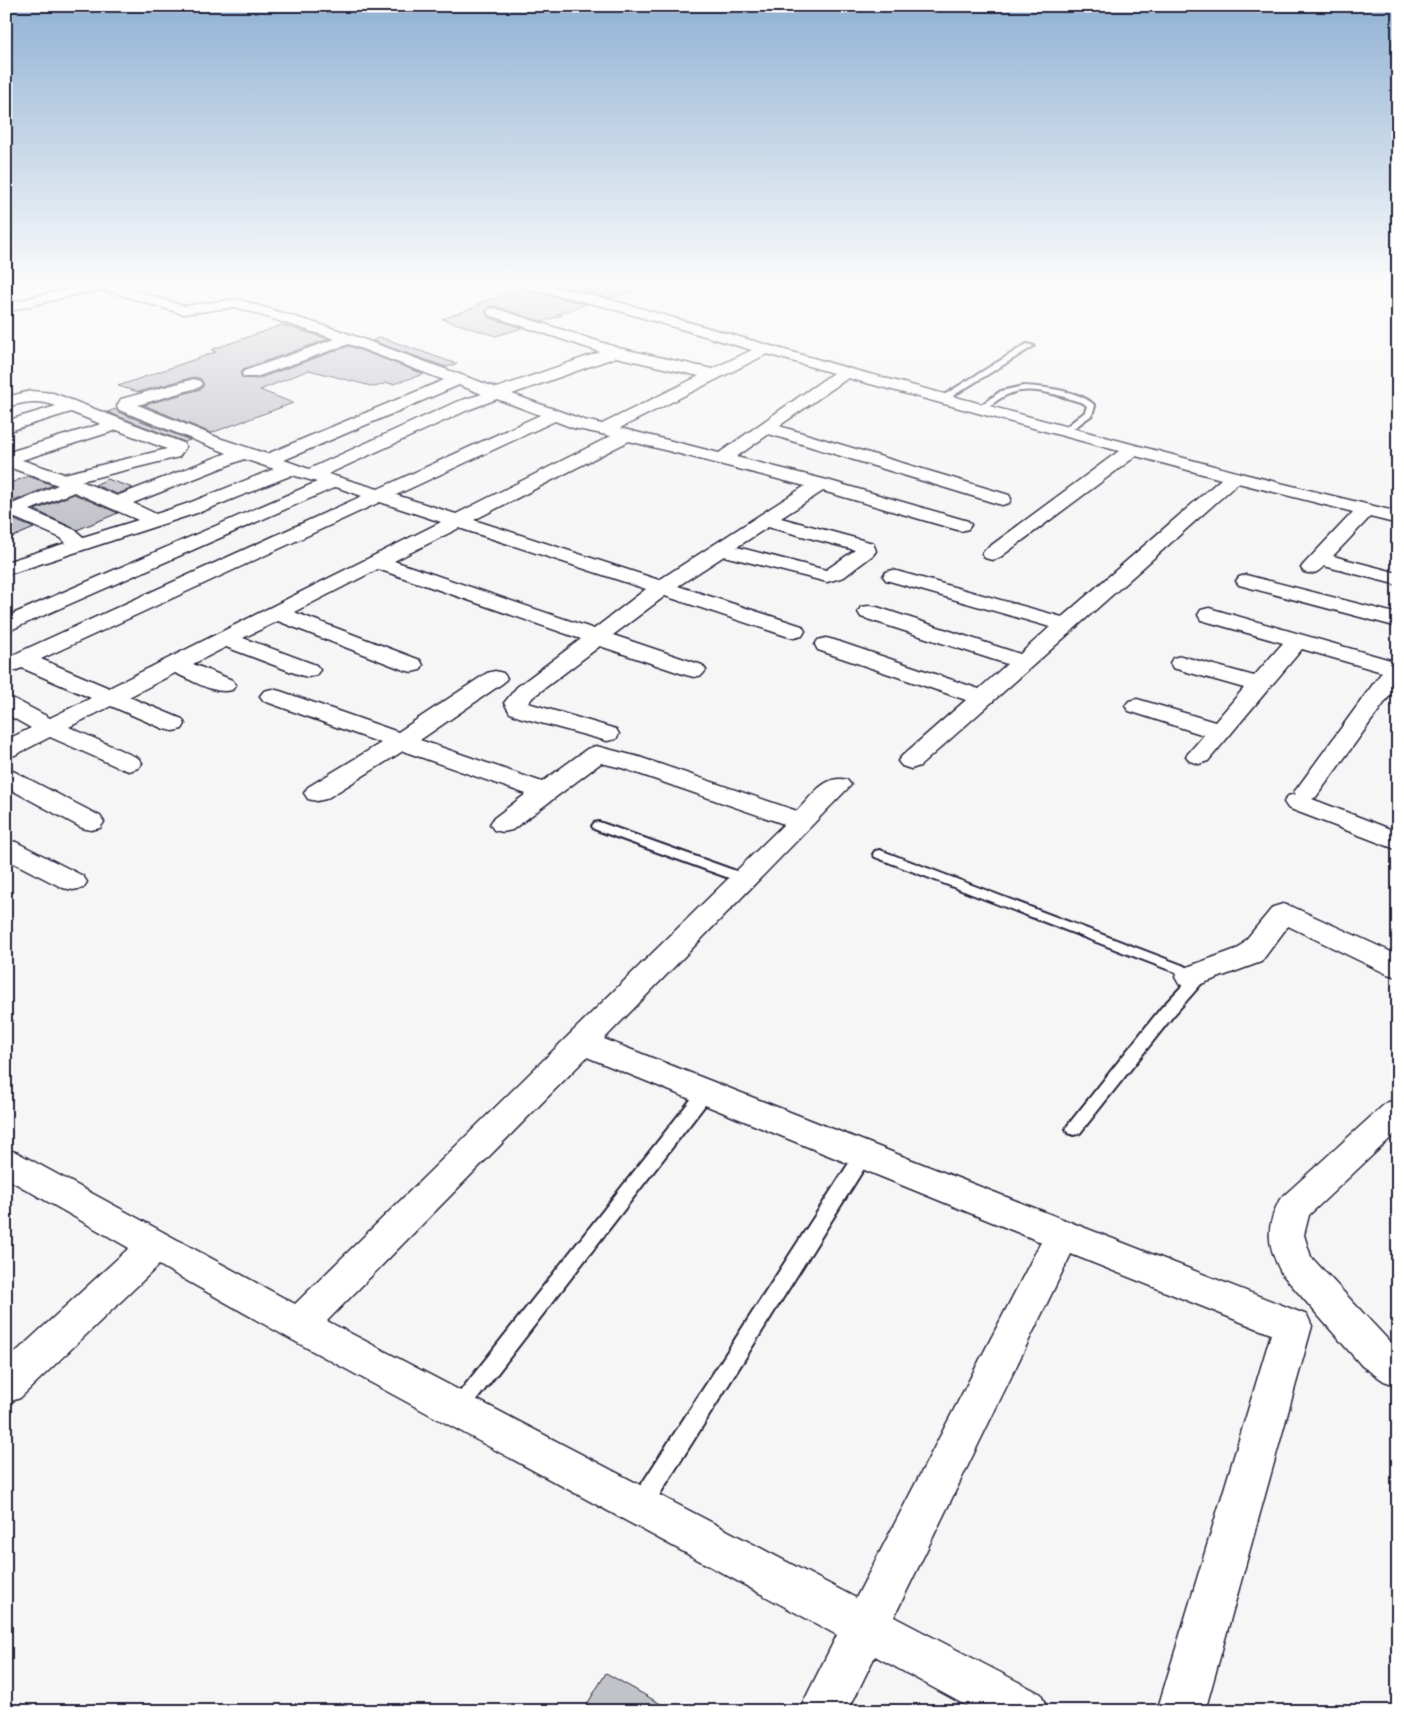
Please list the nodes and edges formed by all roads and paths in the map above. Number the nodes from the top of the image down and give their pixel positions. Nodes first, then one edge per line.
1 (275, 365) edge
2 (419, 365) edge
3 (578, 365) edge
4 (670, 365) edge
5 (736, 365) edge
6 (821, 365) edge
7 (998, 365) edge
8 (845, 372) junction
9 (250, 374) dead end
10 (716, 376) junction
11 (459, 380) junction
12 (194, 384) dead end
13 (496, 395) junction
14 (943, 398) junction
15 (6, 402) edge
16 (71, 407) junction
17 (980, 408) junction
18 (554, 415) junction
19 (117, 424) junction
20 (6, 427) edge
21 (767, 428) junction
22 (603, 430) junction
23 (1066, 431) junction
24 (627, 435) junction
25 (1134, 450) junction
26 (245, 452) junction
27 (722, 459) junction
28 (6, 460) edge
29 (269, 460) junction
30 (32, 469) junction
31 (301, 471) junction
32 (1234, 477) junction
33 (6, 478) edge
34 (69, 482) junction
35 (335, 482) junction
36 (820, 484) junction
37 (380, 496) junction
38 (1002, 499) dead end
39 (117, 503) junction
40 (1367, 509) junction
41 (1398, 518) edge
42 (155, 520) junction
43 (766, 520) junction
44 (457, 522) junction
45 (961, 525) dead end
46 (79, 545) junction
47 (721, 549) junction
48 (992, 554) dead end
49 (376, 562) junction
50 (10, 565) edge
51 (893, 576) dead end
52 (1398, 579) edge
53 (1246, 582) dead end
54 (660, 589) junction
55 (869, 612) dead end
56 (277, 613) junction
57 (1208, 615) dead end
58 (1398, 622) edge
59 (6, 625) edge
60 (1065, 625) junction
61 (794, 631) dead end
62 (594, 638) junction
63 (224, 639) junction
64 (1297, 640) junction
65 (826, 646) dead end
66 (1024, 662) junction
67 (1181, 663) dead end
68 (14, 664) edge
69 (174, 665) junction
70 (412, 665) dead end
71 (1397, 668) edge
72 (308, 670) dead end
73 (694, 670) dead end
74 (495, 678) dead end
75 (224, 685) dead end
76 (1259, 685) junction
77 (272, 696) dead end
78 (110, 697) junction
79 (982, 698) junction
80 (6, 704) edge
81 (1137, 706) dead end
82 (173, 724) dead end
83 (50, 728) junction
84 (1220, 732) junction
85 (607, 734) dead end
86 (400, 742) junction
87 (6, 750) edge
88 (1199, 756) dead end
89 (911, 761) dead end
90 (129, 763) dead end
91 (6, 777) edge
92 (838, 784) dead end
93 (545, 792) junction
94 (317, 793) dead end
95 (802, 821) junction
96 (91, 822) dead end
97 (503, 824) dead end
98 (599, 826) dead end
99 (1398, 842) edge
100 (6, 848) edge
101 (880, 854) dead end
102 (744, 879) junction
103 (73, 882) dead end
104 (1398, 967) edge
105 (1190, 977) junction
106 (581, 1042) junction
107 (706, 1092) junction
108 (1398, 1112) edge
109 (1074, 1129) dead end
110 (864, 1154) junction
111 (6, 1162) edge
112 (1062, 1236) junction
113 (156, 1245) junction
114 (299, 1325) junction
115 (1398, 1369) edge
116 (6, 1386) edge
117 (458, 1409) junction
118 (640, 1506) junction
119 (865, 1626) junction
120 (823, 1711) edge
121 (1024, 1711) edge
122 (1181, 1711) edge

1 - 9 street
2 - 11 street
3 - 13 street
4 - 10 street
5 - 10 street
6 - 8 street
7 - 14 lane
8 - 14 street
8 - 21 street
10 - 22 street
11 - 13 street
11 - 29 street
12 - 26 street
13 - 18 street
13 - 31 street
14 - 17 street
15 - 16 street
16 - 19 street
16 - 20 street
17 - 23 street
17 - 23 lane
18 - 22 street
18 - 37 street
19 - 28 street
19 - 34 street
21 - 27 street
21 - 38 street
22 - 24 street
23 - 25 street
24 - 27 street
24 - 44 street
25 - 32 street
25 - 48 street
26 - 29 street
26 - 39 street
27 - 36 street
28 - 30 street
29 - 31 street
30 - 33 street
30 - 34 street
31 - 35 street
31 - 42 street
32 - 40 street
32 - 60 street
34 - 39 street
34 - 46 street
35 - 37 street
35 - 59 street
36 - 43 street
36 - 45 street
37 - 44 street
37 - 68 street
39 - 42 street
40 - 41 street
40 - 52 street
42 - 46 street
43 - 47 street
43 - 47 street
44 - 49 street
44 - 54 street
46 - 50 street
47 - 54 street
49 - 56 street
49 - 62 street
51 - 60 street
53 - 58 street
54 - 61 street
54 - 62 street
55 - 66 street
56 - 63 street
56 - 70 street
57 - 64 street
60 - 66 street
62 - 73 street
62 - 85 street
63 - 69 street
63 - 72 street
64 - 71 street
64 - 76 street
65 - 79 street
66 - 79 street
67 - 76 street
68 - 78 street
69 - 75 street
69 - 78 street
71 - 99 street
74 - 86 street
76 - 84 street
77 - 86 street
78 - 82 street
78 - 83 street
79 - 89 street
80 - 83 street
81 - 84 street
83 - 87 street
83 - 90 street
84 - 88 street
86 - 93 street
86 - 94 street
91 - 96 street
92 - 95 street
93 - 95 street
93 - 97 street
95 - 102 street
98 - 102 lane
100 - 103 street
101 - 105 lane
102 - 106 street
104 - 105 street
105 - 109 lane
106 - 107 street
106 - 114 street
107 - 110 street
107 - 117 lane
108 - 115 street
110 - 112 street
110 - 118 lane
111 - 113 street
112 - 119 street
112 - 122 street
113 - 114 street
113 - 116 street
114 - 117 street
117 - 118 street
118 - 119 street
119 - 120 street
119 - 121 street

